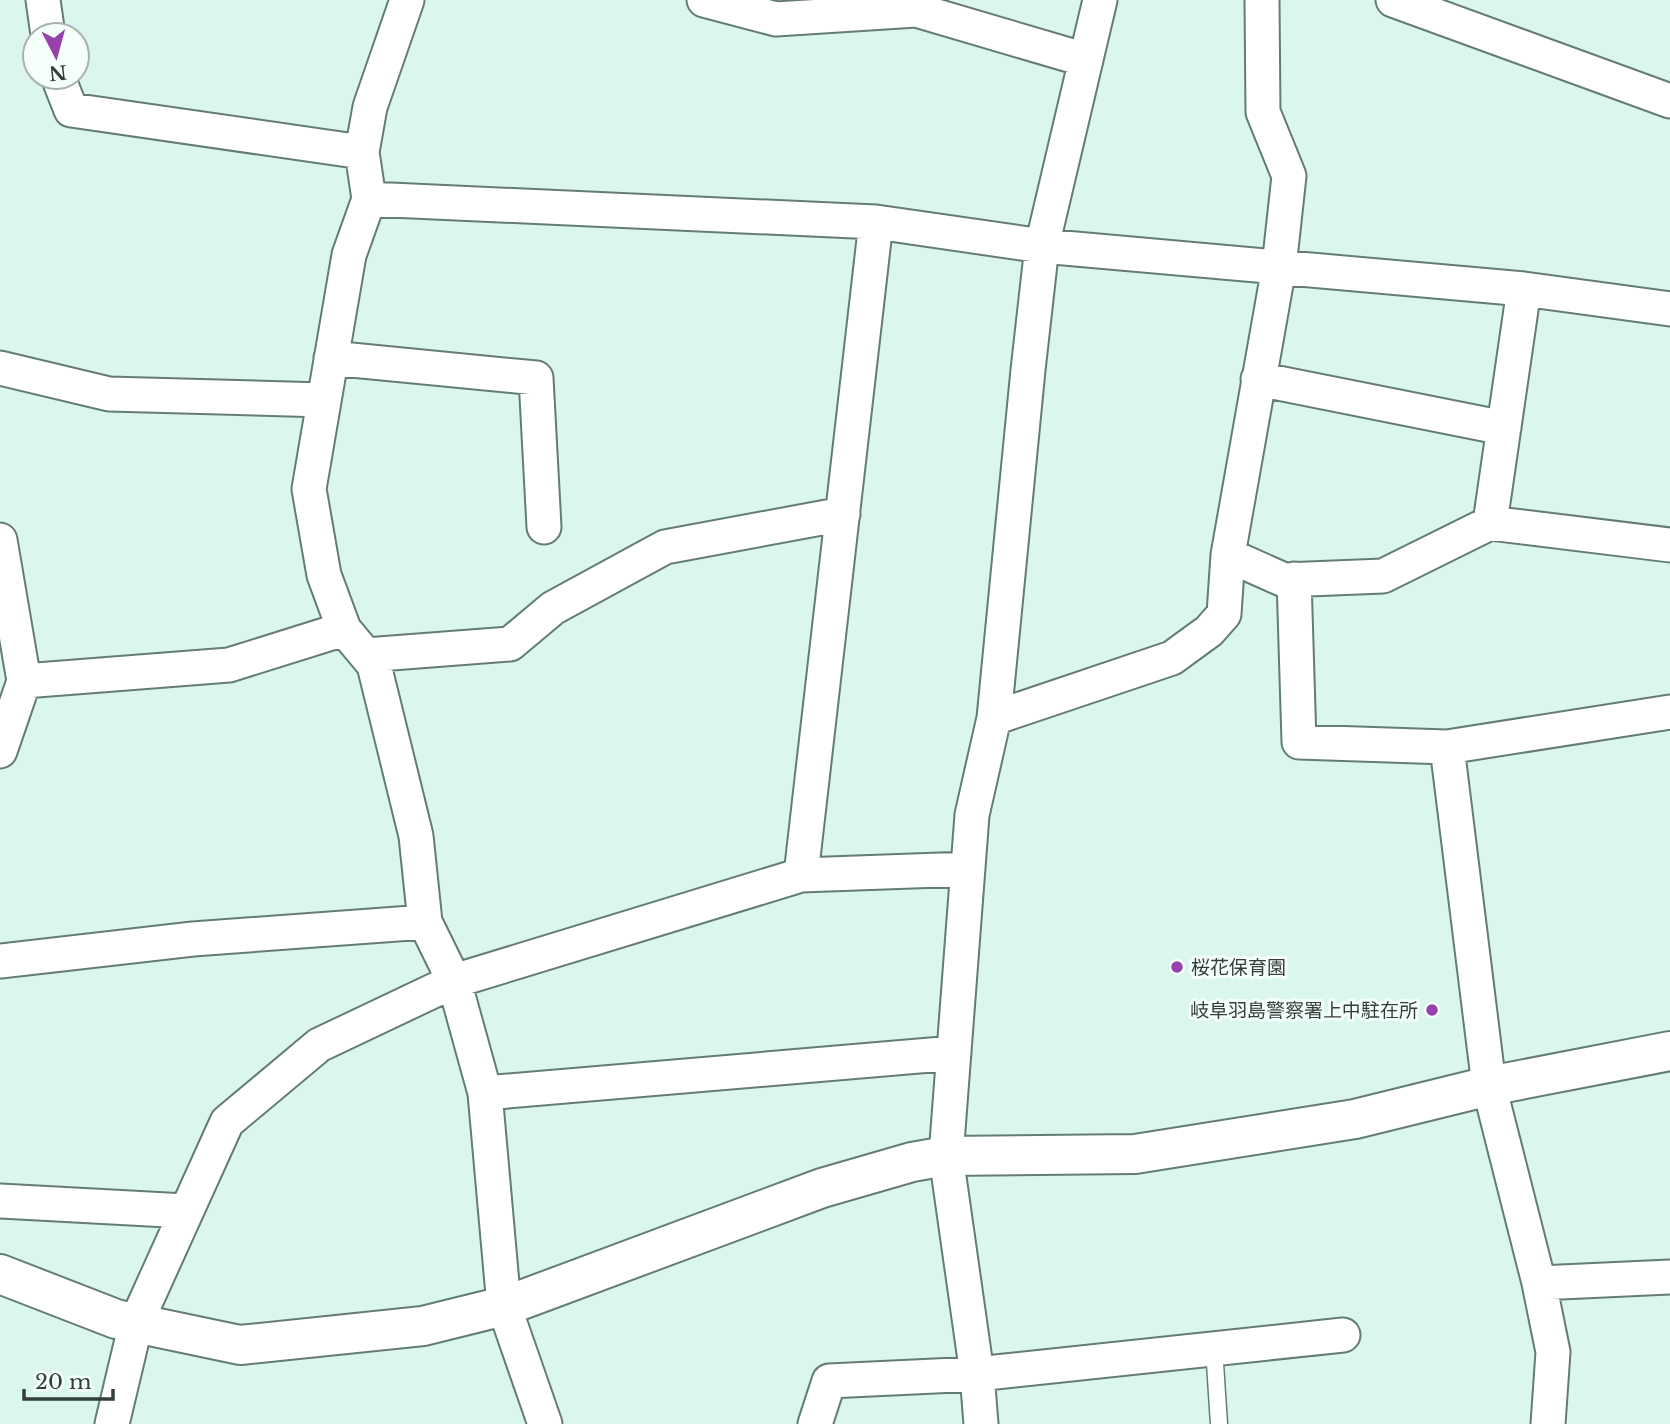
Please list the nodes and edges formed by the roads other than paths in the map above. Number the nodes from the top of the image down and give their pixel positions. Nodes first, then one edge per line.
1 (43, 0) edge
2 (407, 0) edge
3 (704, 0) edge
4 (1100, 0) edge
5 (1262, 0) edge
6 (1393, 0) edge
7 (46, 21) edge
8 (1086, 60) junction
9 (64, 91) edge
10 (1670, 101) edge
11 (362, 152) junction
12 (369, 199) junction
13 (876, 222) junction
14 (1042, 246) junction
15 (1279, 267) junction
16 (1524, 289) junction
17 (1670, 309) edge
18 (331, 358) junction
19 (0, 368) edge
20 (1258, 379) junction
21 (324, 400) junction
22 (1504, 428) junction
23 (843, 514) junction
24 (1490, 523) junction
25 (544, 527) dead end
26 (0, 540) edge
27 (1670, 545) edge
28 (1228, 555) junction
29 (1294, 579) junction
30 (344, 629) junction
31 (366, 655) junction
32 (24, 681) junction
33 (1670, 712) edge
34 (994, 718) junction
35 (1447, 747) junction
36 (0, 751) edge
37 (968, 869) junction
38 (801, 876) junction
39 (425, 922) junction
40 (0, 961) edge
41 (454, 981) junction
42 (1670, 1051) edge
43 (954, 1053) junction
44 (1489, 1087) junction
45 (485, 1093) junction
46 (946, 1156) junction
47 (0, 1201) edge
48 (186, 1211) junction
49 (0, 1274) edge
50 (1670, 1277) edge
51 (1539, 1283) junction
52 (503, 1307) junction
53 (136, 1323) junction
54 (1343, 1335) dead end
55 (1214, 1348) junction
56 (977, 1374) junction
57 (112, 1424) edge
58 (545, 1424) edge
59 (816, 1424) edge
60 (981, 1424) edge
61 (1219, 1424) edge
62 (1548, 1424) edge

1 - 7 street
2 - 11 street
3 - 8 street
4 - 8 street
5 - 15 street
6 - 10 street
8 - 14 street
9 - 11 street
11 - 12 street
12 - 13 street
12 - 18 street
13 - 14 street
13 - 23 street
14 - 15 street
14 - 34 street
15 - 16 street
15 - 20 street
16 - 17 street
16 - 22 street
18 - 21 street
18 - 25 street
19 - 21 street
20 - 22 street
20 - 28 street
21 - 30 street
22 - 24 street
23 - 31 street
23 - 38 street
24 - 27 street
24 - 29 street
26 - 32 street
28 - 29 street
28 - 34 street
29 - 35 street
30 - 31 street
30 - 32 street
31 - 39 street
32 - 36 street
33 - 35 street
34 - 37 street
35 - 44 street
37 - 38 street
37 - 43 street
38 - 41 street
39 - 40 street
39 - 41 street
41 - 45 street
41 - 48 street
42 - 44 street
43 - 45 street
43 - 46 street
44 - 46 street
44 - 51 street
45 - 52 street
46 - 52 street
46 - 56 street
47 - 48 street
48 - 53 street
49 - 53 street
50 - 51 street
51 - 62 street
52 - 53 street
52 - 58 street
53 - 57 street
54 - 55 street
55 - 56 street
55 - 61 lane
56 - 59 street
56 - 60 street

